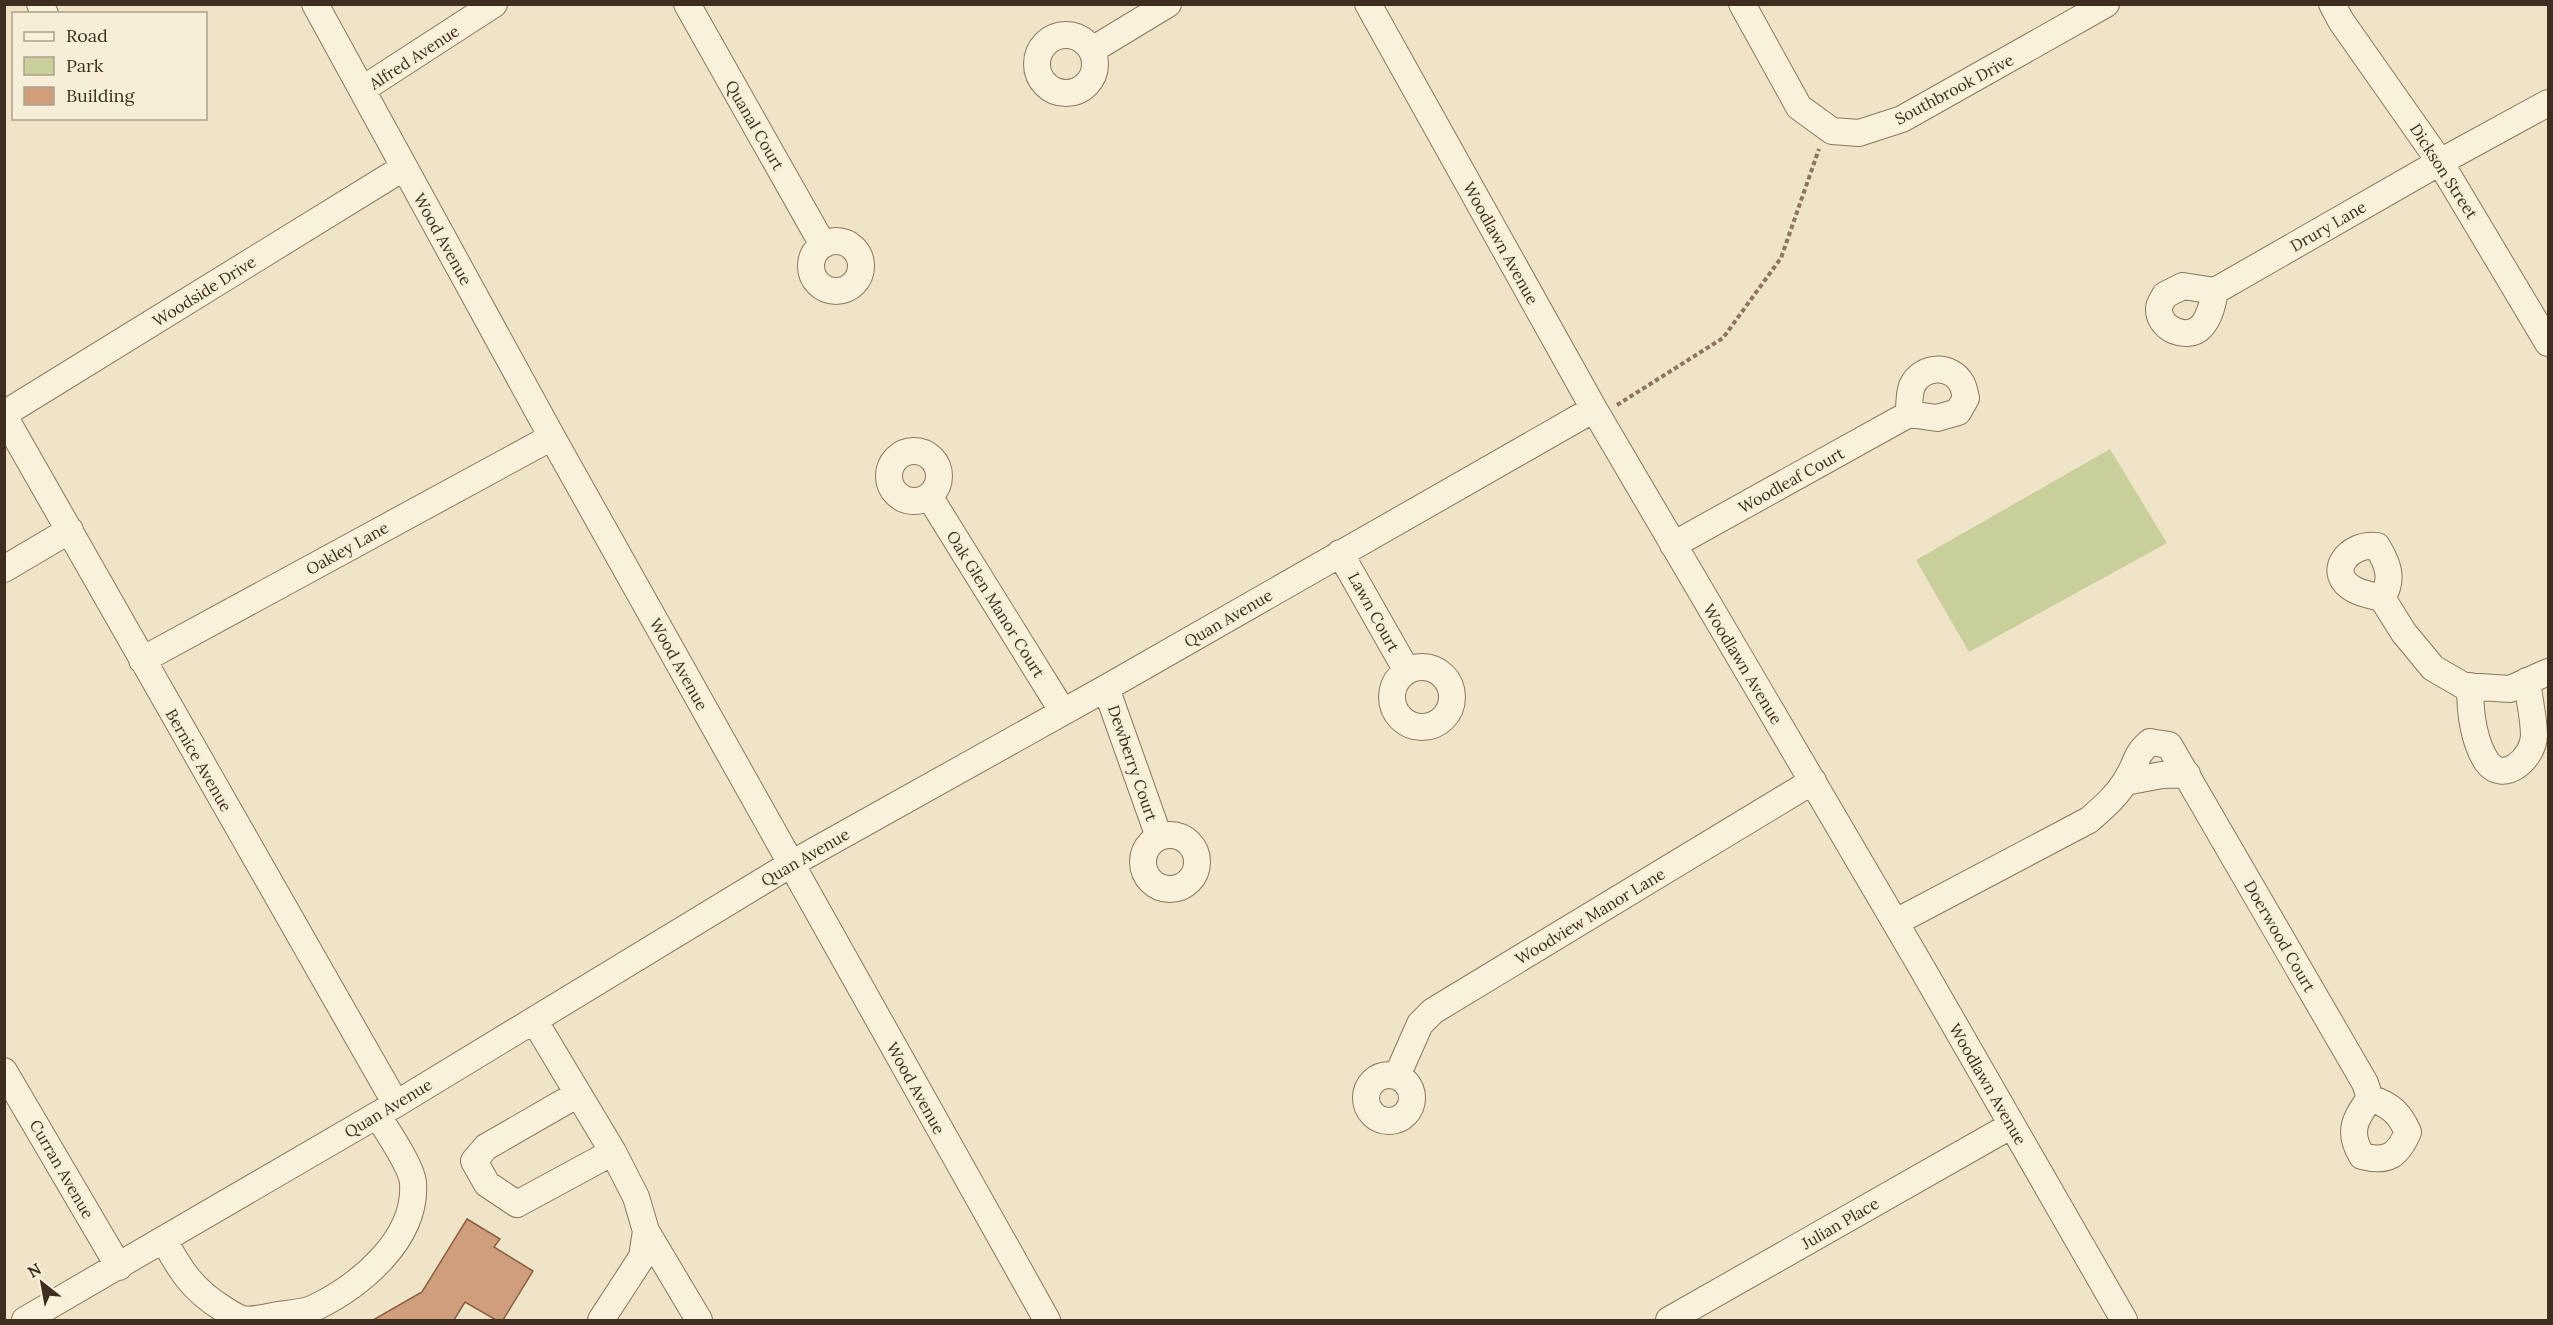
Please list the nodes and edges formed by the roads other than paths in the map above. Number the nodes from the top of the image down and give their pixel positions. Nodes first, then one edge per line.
1 (315, 4) edge
2 (494, 4) edge
3 (687, 4) edge
4 (1168, 4) edge
5 (1368, 4) edge
6 (1742, 4) edge
7 (2106, 4) edge
8 (2332, 4) edge
9 (1092, 50) dead end
10 (363, 89) junction
11 (2548, 103) edge
12 (2440, 162) junction
13 (403, 168) junction
14 (824, 245) dead end
15 (2215, 291) dead end
16 (2548, 343) edge
17 (1596, 413) junction
18 (1909, 414) dead end
19 (4, 415) edge
20 (552, 437) junction
21 (928, 496) dead end
22 (70, 530) junction
23 (1673, 545) junction
24 (1340, 553) junction
25 (4, 568) edge
26 (2382, 598) dead end
27 (142, 660) junction
28 (1407, 671) dead end
29 (2538, 676) edge
30 (2470, 686) junction
31 (1106, 688) junction
32 (1063, 712) junction
33 (2187, 774) junction
34 (1813, 781) junction
35 (2125, 782) junction
36 (1159, 837) dead end
37 (791, 864) junction
38 (1896, 922) junction
39 (534, 1020) junction
40 (4, 1071) edge
41 (1396, 1076) dead end
42 (578, 1094) junction
43 (2370, 1098) dead end
44 (386, 1109) junction
45 (2012, 1125) junction
46 (613, 1152) junction
47 (646, 1231) junction
48 (164, 1240) junction
49 (119, 1267) junction
50 (25, 1320) edge
51 (601, 1320) edge
52 (699, 1320) edge
53 (1047, 1320) edge
54 (1669, 1320) edge
55 (2124, 1320) edge

1 - 10 street, Wood Avenue
2 - 10 street, Alfred Avenue
3 - 14 street, Quanal Court
4 - 9 street
5 - 17 street, Woodlawn Avenue
6 - 7 street, Southbrook Drive
8 - 12 street, Dickson Street
10 - 13 street, Wood Avenue
11 - 12 street, Drury Lane
12 - 15 street, Drury Lane
12 - 16 street, Dickson Street
13 - 19 street, Woodside Drive
13 - 20 street, Wood Avenue
17 - 23 street, Woodlawn Avenue
17 - 24 street, Quan Avenue
18 - 23 street, Woodleaf Court
19 - 22 street, Bernice Avenue
20 - 27 street, Oakley Lane
20 - 37 street, Wood Avenue
21 - 32 street, Oak Glen Manor Court
22 - 25 street
22 - 27 street, Bernice Avenue
23 - 34 street, Woodlawn Avenue
24 - 28 street, Lawn Court
24 - 31 street, Quan Avenue
26 - 30 street
27 - 44 street, Bernice Avenue
29 - 30 street
29 - 30 street
31 - 32 street, Quan Avenue
31 - 36 street, Dewberry Court
32 - 37 street, Quan Avenue
33 - 35 street
33 - 35 street, Doerwood Court
33 - 43 street, Doerwood Court
34 - 38 street, Woodlawn Avenue
34 - 41 street, Woodview Manor Lane
35 - 38 street, Doerwood Court
37 - 39 street, Quan Avenue
37 - 53 street, Wood Avenue
38 - 45 street, Woodlawn Avenue
39 - 42 street
39 - 44 street, Quan Avenue
40 - 49 street, Curran Avenue
42 - 46 street
42 - 46 street
44 - 48 street, Quan Avenue
44 - 48 street, Bernice Avenue
45 - 54 street, Julian Place
45 - 55 street, Woodlawn Avenue
46 - 47 street
47 - 51 street
47 - 52 street
48 - 49 street, Quan Avenue
49 - 50 street, Quan Avenue

